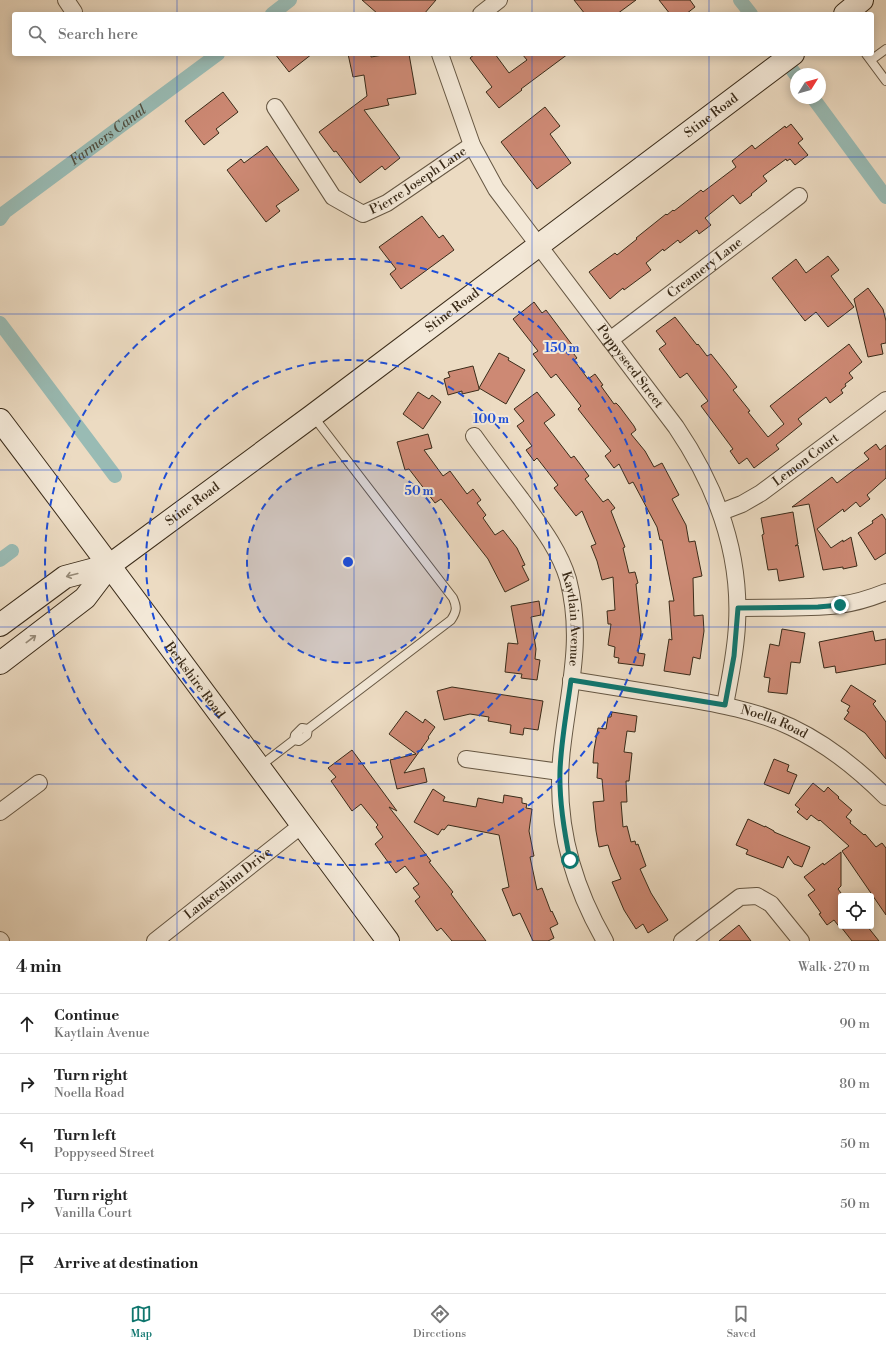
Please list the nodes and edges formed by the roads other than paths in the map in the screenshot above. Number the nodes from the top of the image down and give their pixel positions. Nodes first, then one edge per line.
1 (499, 0) edge
2 (862, 0) edge
3 (484, 12) edge
4 (847, 12) edge
5 (886, 49) edge
6 (874, 55) edge
7 (441, 56) edge
8 (790, 56) edge
9 (869, 57) edge
10 (886, 81) edge
11 (275, 107) dead end
12 (472, 145) junction
13 (799, 196) dead end
14 (538, 245) junction
15 (610, 340) junction
16 (886, 400) edge
17 (312, 416) junction
18 (0, 420) edge
19 (474, 436) dead end
20 (721, 512) junction
21 (110, 565) junction
22 (886, 592) edge
23 (738, 608) junction
24 (0, 625) edge
25 (0, 663) edge
26 (571, 680) junction
27 (725, 705) junction
28 (466, 759) dead end
29 (258, 767) junction
30 (560, 772) junction
31 (39, 783) dead end
32 (886, 796) edge
33 (0, 812) edge
34 (302, 825) junction
35 (155, 941) edge
36 (388, 941) edge
37 (605, 941) edge
38 (682, 941) edge
39 (801, 941) edge

1 - 3 street
2 - 4 main road
5 - 6 lane
7 - 12 street, Poppyseed Street
8 - 14 main road, Stine Road
9 - 10 lane
11 - 12 street, Pierre Joseph Lane
12 - 14 street, Poppyseed Street
13 - 15 street, Creamery Lane
14 - 15 street, Poppyseed Street
14 - 17 main road, Stine Road
15 - 20 street, Poppyseed Street
16 - 20 street, Lemon Court
17 - 21 main road, Stine Road
17 - 29 lane
18 - 21 main road, Berkshire Road
19 - 26 street, Kaytlain Avenue
20 - 23 street, Poppyseed Street
21 -> 24 main road, Stine Road
25 -> 21 main road, Stine Road
21 - 29 main road, Berkshire Road
22 - 23 street
23 - 27 street, Poppyseed Street
26 - 27 street, Noella Road
26 - 30 street, Kaytlain Avenue
27 - 32 street, Noella Road
28 - 30 street
29 - 34 main road, Berkshire Road
30 - 37 street, Kaytlain Avenue
31 - 33 street
34 - 35 street, Lankershim Drive
34 - 36 main road, Berkshire Road
38 - 39 street

